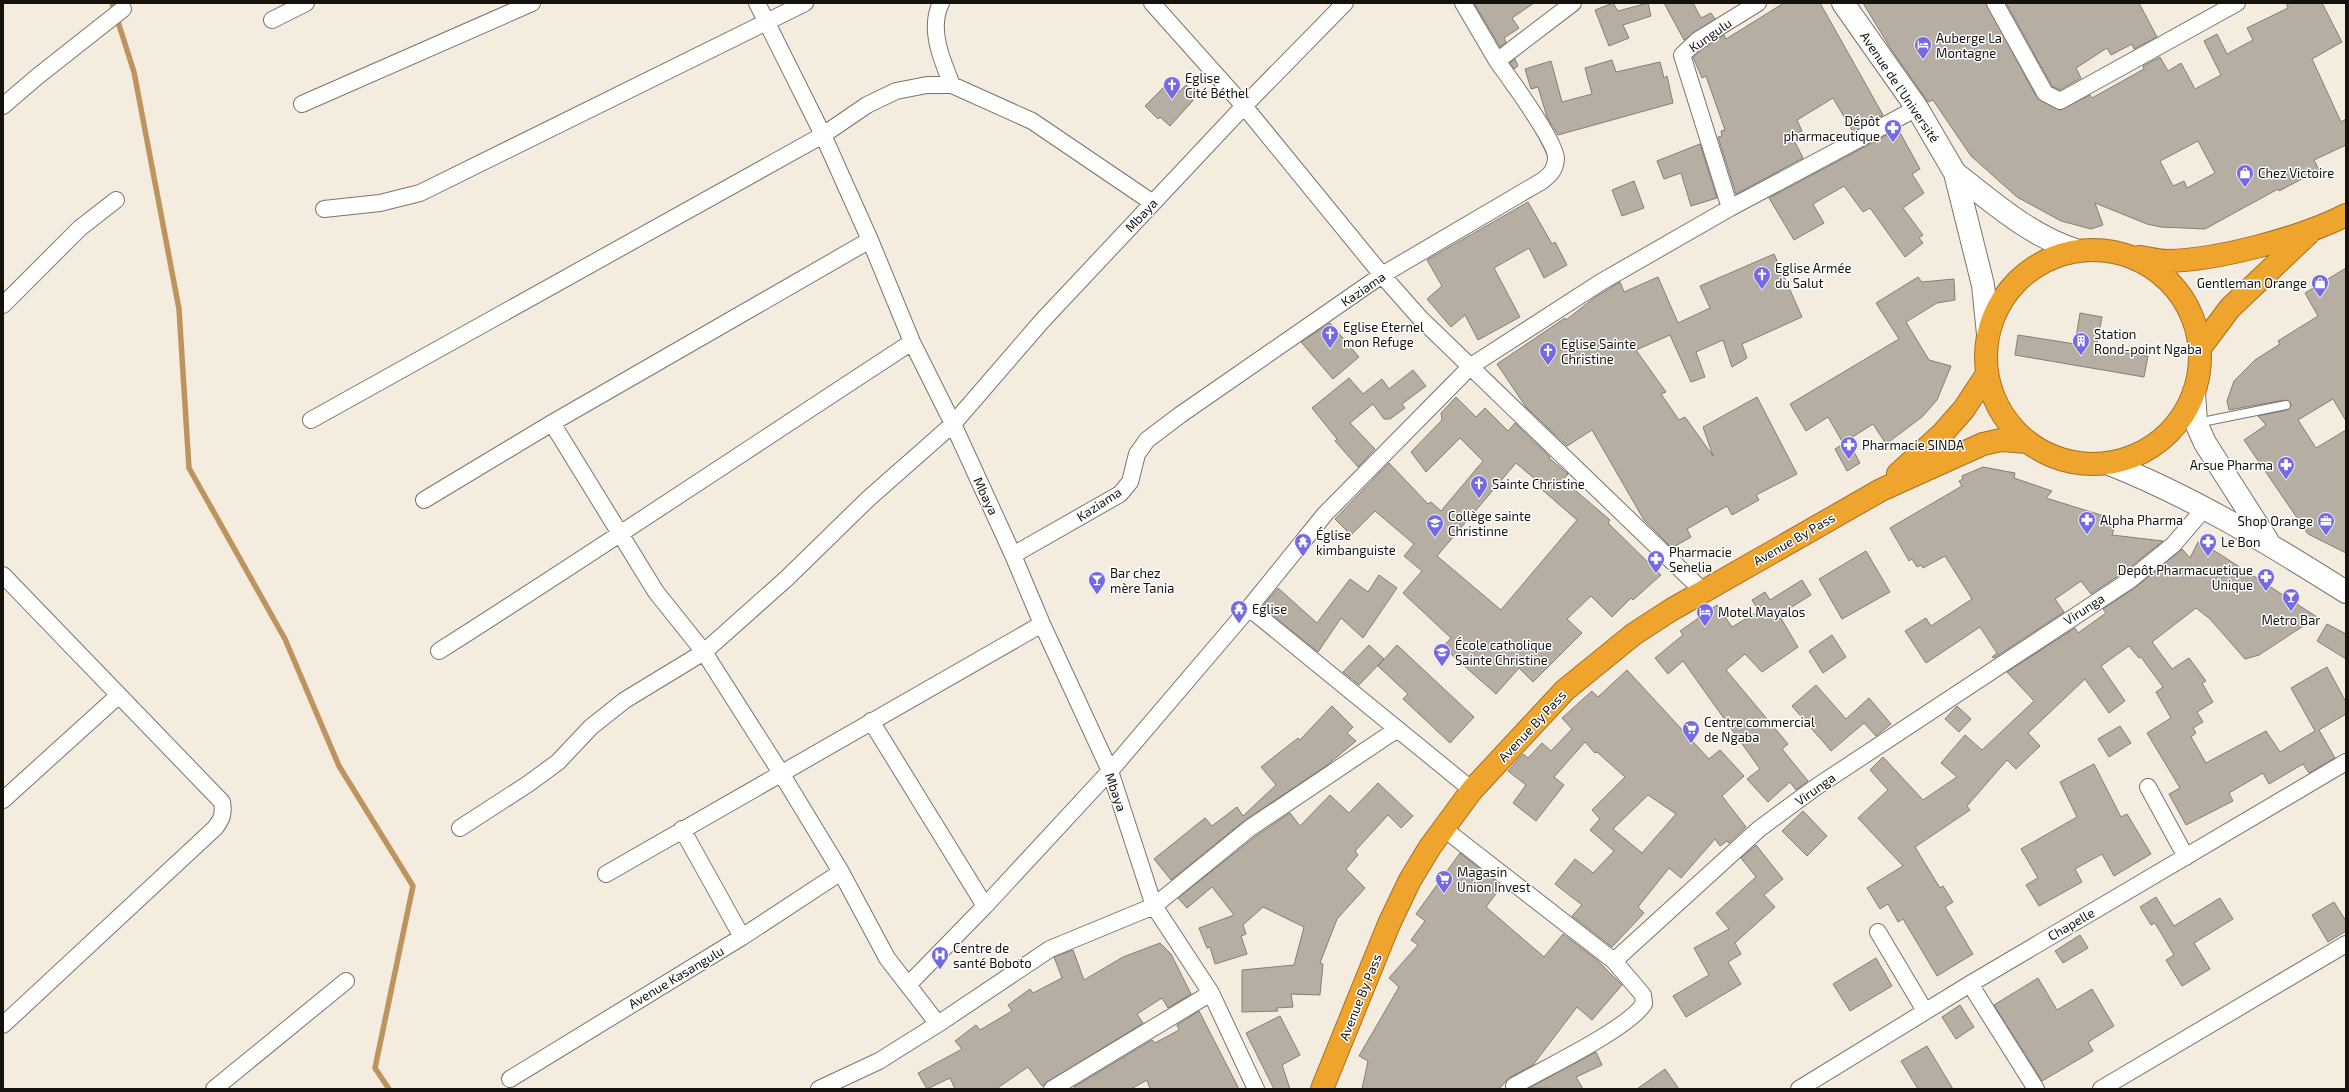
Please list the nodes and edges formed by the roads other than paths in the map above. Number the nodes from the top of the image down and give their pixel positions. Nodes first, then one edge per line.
1 (306, 3) edge
2 (532, 3) edge
3 (757, 3) edge
4 (805, 3) edge
5 (941, 3) edge
6 (1152, 3) edge
7 (1463, 3) edge
8 (1573, 3) edge
9 (1758, 3) edge
10 (1842, 3) edge
11 (1995, 3) edge
12 (2237, 3) edge
13 (1338, 6) edge
14 (123, 9) dead end
15 (272, 20) dead end
16 (768, 22) junction
17 (1498, 61) junction
18 (952, 85) junction
19 (302, 104) dead end
20 (3, 106) edge
21 (1244, 106) junction
22 (1917, 108) junction
23 (823, 135) junction
24 (1954, 173) junction
25 (116, 200) dead end
26 (1153, 203) junction
27 (1730, 208) junction
28 (324, 209) dead end
29 (2346, 216) edge
30 (2311, 231) junction
31 (870, 240) junction
32 (2078, 251) junction
33 (2126, 254) junction
34 (1382, 275) junction
35 (3, 305) edge
36 (1988, 334) junction
37 (912, 342) junction
38 (2200, 348) junction
39 (1471, 366) junction
40 (1987, 374) junction
41 (2194, 392) junction
42 (2286, 405) dead end
43 (311, 420) dead end
44 (552, 423) junction
45 (2196, 423) junction
46 (953, 424) junction
47 (2027, 442) junction
48 (2107, 463) junction
49 (1881, 490) junction
50 (424, 500) dead end
51 (2204, 509) junction
52 (620, 534) junction
53 (2269, 543) junction
54 (1013, 555) junction
55 (4, 577) edge
56 (1704, 592) junction
57 (2346, 592) edge
58 (1249, 608) junction
59 (1042, 624) junction
60 (439, 651) dead end
61 (704, 652) junction
62 (120, 695) junction
63 (871, 721) junction
64 (1396, 730) junction
65 (2346, 762) edge
66 (1110, 771) junction
67 (781, 773) junction
68 (2148, 787) dead end
69 (1472, 790) junction
70 (3, 800) edge
71 (460, 828) dead end
72 (1443, 828) junction
73 (682, 829) junction
74 (2186, 857) junction
75 (841, 872) junction
76 (606, 874) dead end
77 (985, 906) junction
78 (1154, 906) junction
79 (1878, 932) dead end
80 (742, 936) junction
81 (2346, 944) edge
82 (1614, 961) junction
83 (346, 981) dead end
84 (1970, 984) junction
85 (908, 985) junction
86 (1211, 993) junction
87 (1925, 1011) junction
88 (938, 1024) junction
89 (3, 1025) edge
90 (510, 1079) dead end
91 (1514, 1086) dead end
92 (214, 1089) edge
93 (819, 1089) edge
94 (1052, 1089) edge
95 (1256, 1089) edge
96 (1322, 1089) edge
97 (1799, 1089) edge
98 (2036, 1089) edge
99 (2101, 1089) edge

1 - 15 street
2 - 19 street
3 - 16 street
4 - 16 street
5 - 18 street
6 - 21 street
7 - 17 street, Kaziama
8 - 17 street
9 - 27 street, Kungulu
10 - 22 main road, Avenue de l’Université
11 - 12 street
13 - 21 street, Mbaya
14 - 20 street
16 - 23 street
16 - 28 street
17 - 34 street, Kaziama
18 - 23 street
18 - 26 street
21 - 26 street, Mbaya
21 - 34 street
22 - 24 main road, Avenue de l’Université
22 - 27 street
23 - 31 street
23 - 43 street
24 - 32 main road
24 - 36 main road
25 - 35 street
26 - 46 street, Mbaya
27 - 39 street
29 - 30 highway
30 - 33 highway
30 - 38 highway
31 - 37 street
31 - 44 street
32 - 33 highway
32 - 36 highway
33 - 38 highway
34 - 39 street
34 - 54 street, Kaziama
36 - 40 highway
37 - 46 street
37 - 52 street
38 - 41 highway
39 - 56 street
39 - 58 street
40 - 47 highway
40 - 49 highway
41 - 45 main road
41 - 48 highway
42 - 45 lane
44 - 50 street
44 - 52 street
45 - 53 main road
46 - 54 street, Mbaya
46 - 61 street
47 - 48 highway
47 - 49 highway
48 - 51 main road
49 - 56 highway, Avenue By Pass
51 - 53 main road
51 - 82 street, Virunga
52 - 60 street
52 - 61 street
53 - 57 main road
54 - 59 street, Mbaya
55 - 62 street
56 - 69 highway, Avenue By Pass
58 - 64 street
58 - 66 street
59 - 63 street
59 - 66 street, Mbaya
61 - 67 street
61 - 71 street
62 - 70 street
62 - 89 street
63 - 67 street
63 - 77 street
64 - 69 street
64 - 78 street
65 - 74 street, Chapelle
66 - 77 street
66 - 78 street, Mbaya
67 - 73 street
67 - 75 street
68 - 74 street
69 - 72 highway, Avenue By Pass
72 - 82 street
72 - 96 highway, Avenue By Pass
73 - 76 street
73 - 80 street
74 - 84 street, Chapelle
75 - 80 street, Avenue Kasangulu
75 - 85 street
77 - 85 street
78 - 86 street, Mbaya
78 - 88 street
79 - 87 street
80 - 90 street, Avenue Kasangulu
81 - 99 street
82 - 91 street
83 - 92 street
84 - 87 street, Chapelle
84 - 98 street
85 - 88 street
86 - 94 street
86 - 95 street, Mbaya
87 - 97 street, Chapelle
88 - 93 street

